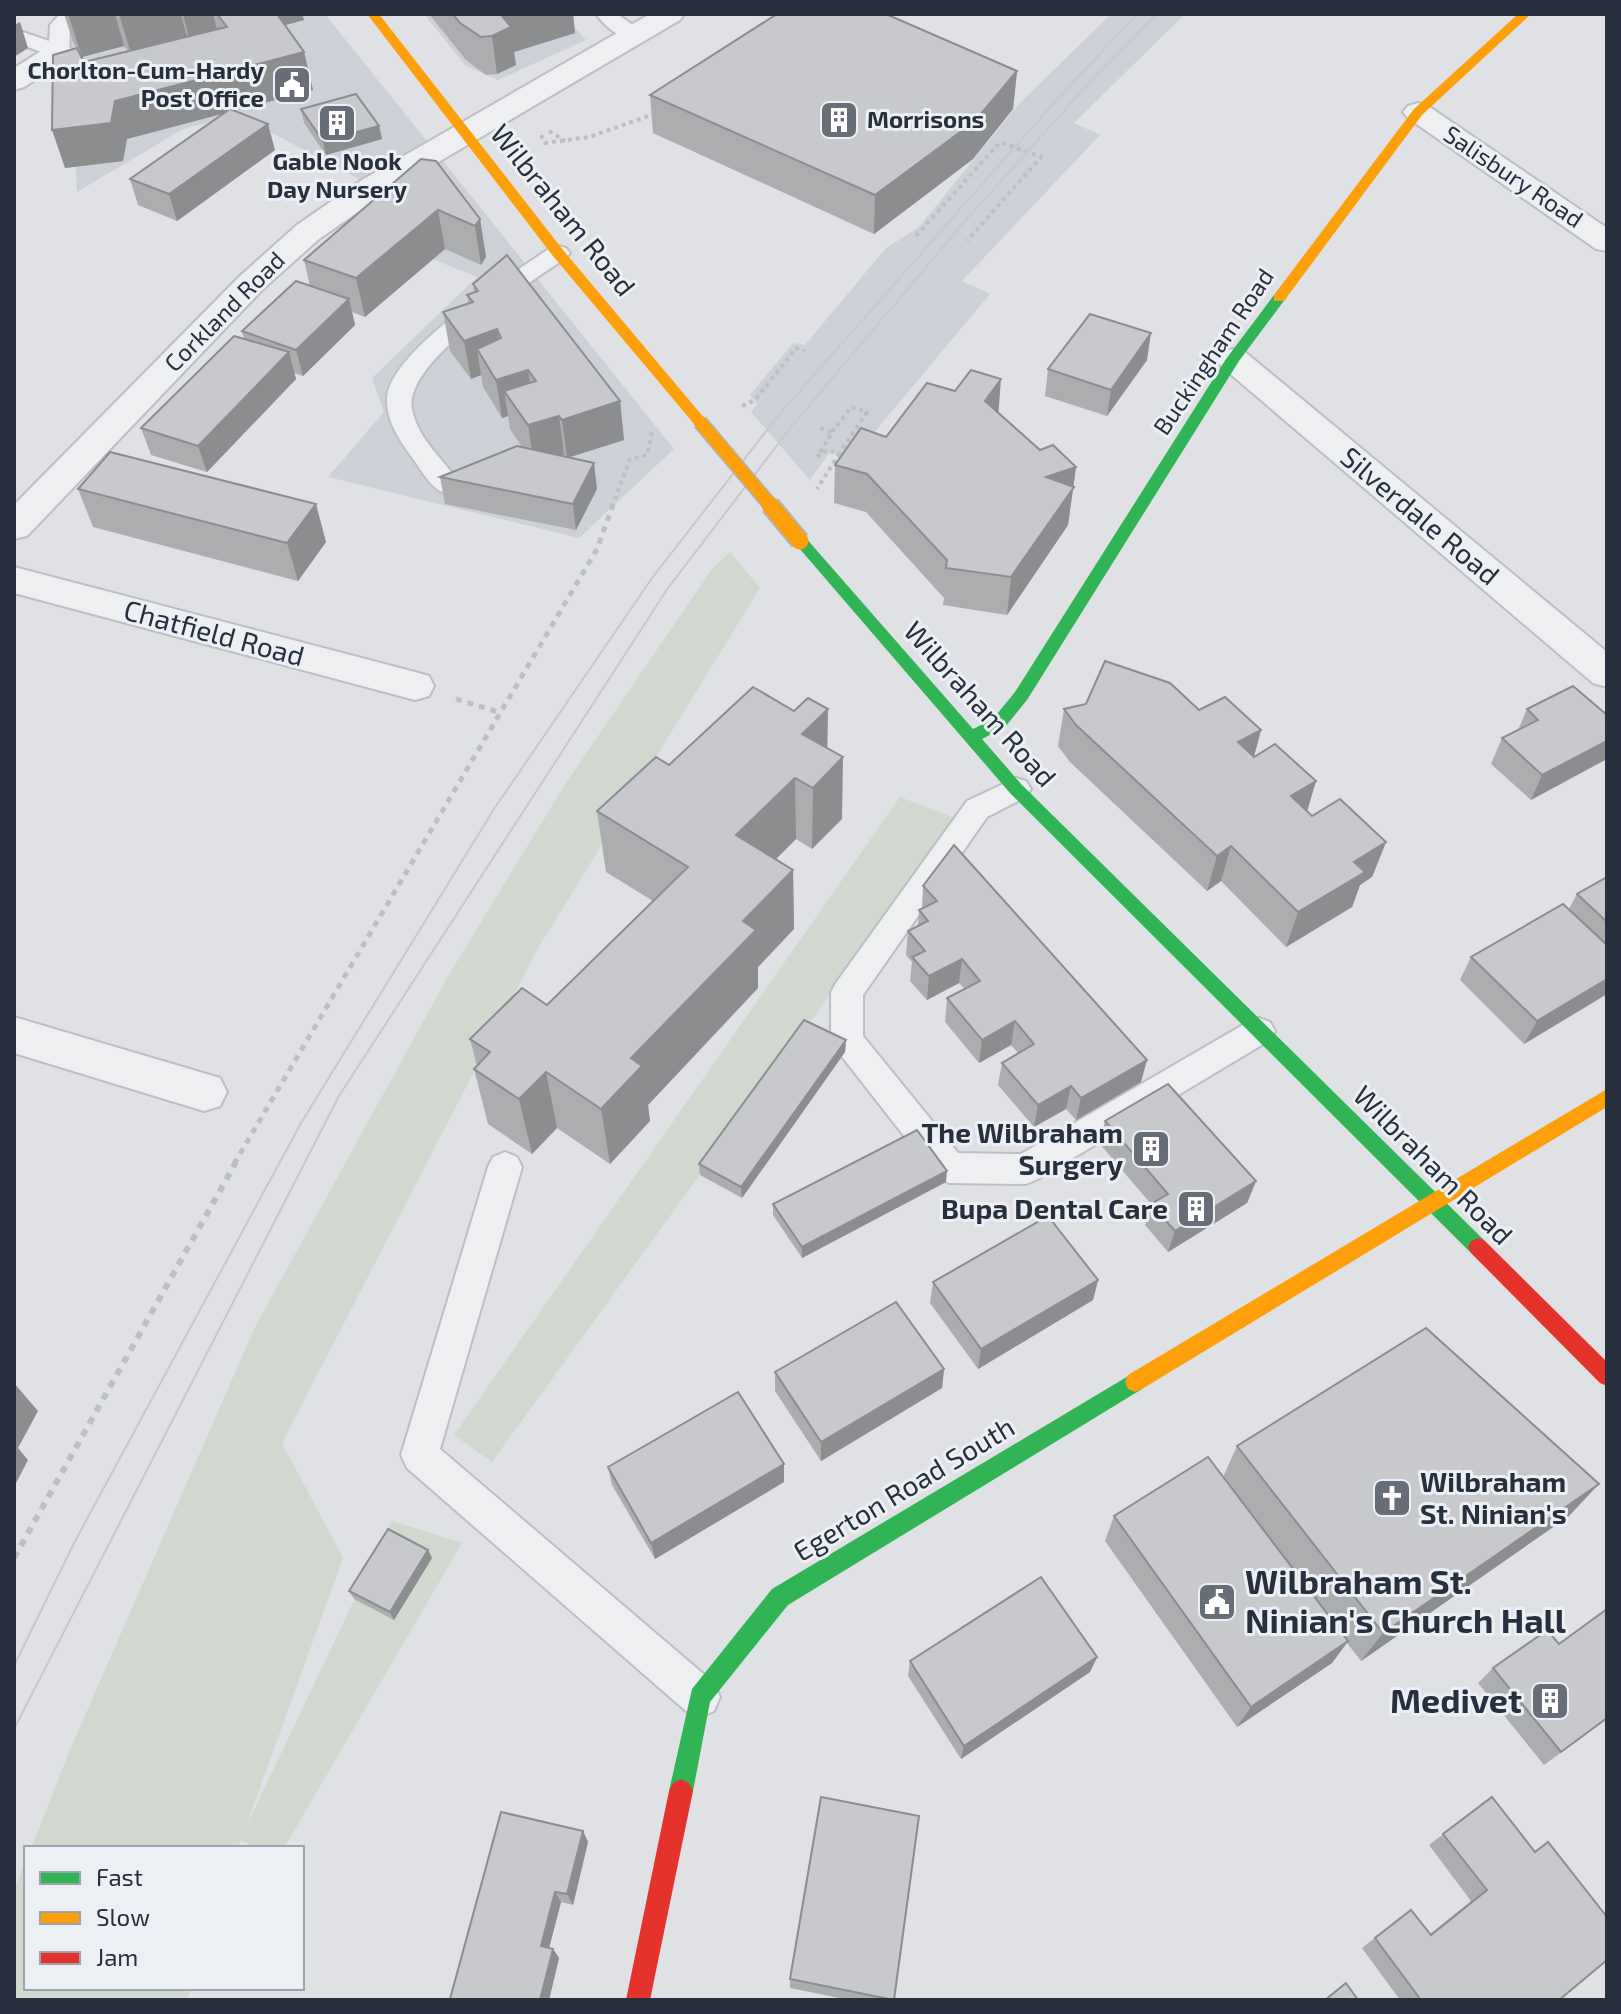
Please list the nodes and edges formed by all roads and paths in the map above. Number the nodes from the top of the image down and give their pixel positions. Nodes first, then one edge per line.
1 (72, 14) edge
2 (373, 14) edge
3 (606, 14) edge
4 (670, 14) edge
5 (1525, 14) edge
6 (636, 34) junction
7 (14, 35) edge
8 (56, 63) junction
9 (14, 81) edge
10 (665, 110) edge
11 (1418, 112) junction
12 (467, 135) junction
13 (565, 141) junction
14 (916, 236) dead end
15 (967, 241) dead end
16 (1607, 242) edge
17 (558, 253) junction
18 (805, 351) dead end
19 (1233, 359) junction
20 (755, 400) dead end
21 (695, 415) junction
22 (820, 428) dead end
23 (832, 432) junction
24 (839, 454) junction
25 (449, 487) edge
26 (806, 494) dead end
27 (14, 527) edge
28 (14, 580) edge
29 (1607, 673) edge
30 (415, 686) dead end
31 (971, 738) junction
32 (1016, 789) junction
33 (1259, 1031) junction
34 (14, 1035) edge
35 (204, 1092) dead end
36 (1607, 1097) edge
37 (505, 1167) dead end
38 (1431, 1202) junction
39 (1607, 1376) edge
40 (14, 1558) edge
41 (700, 1697) junction
42 (638, 2000) edge

1 - 8 lane
2 - 12 main road, Wilbraham Road
3 - 6 lane
4 - 6 street, Corkland Road
5 - 11 main road, Buckingham Road
6 - 12 street, Corkland Road
7 - 8 lane
8 - 9 street
10 - 13 path
11 - 16 street, Salisbury Road
11 - 19 main road, Buckingham Road
12 - 17 main road, Wilbraham Road
12 - 27 street, Corkland Road
13 - 13 path
14 - 15 path
17 - 21 main road, Wilbraham Road
17 - 25 lane
18 - 20 path
19 - 29 street, Silverdale Road
19 - 31 main road, Buckingham Road
21 - 31 main road, Wilbraham Road, bridge
21 - 40 path
22 - 23 path
23 - 24 path
23 - 24 path
24 - 26 path
28 - 30 street, Chatfield Road
31 - 32 main road, Wilbraham Road
32 - 33 main road, Wilbraham Road
32 - 33 lane
33 - 38 main road, Wilbraham Road
34 - 35 street
36 - 38 main road, Egerton Road South
37 - 41 lane
38 - 39 main road, Wilbraham Road
38 - 41 main road, Egerton Road South
41 - 42 main road, Egerton Road South

